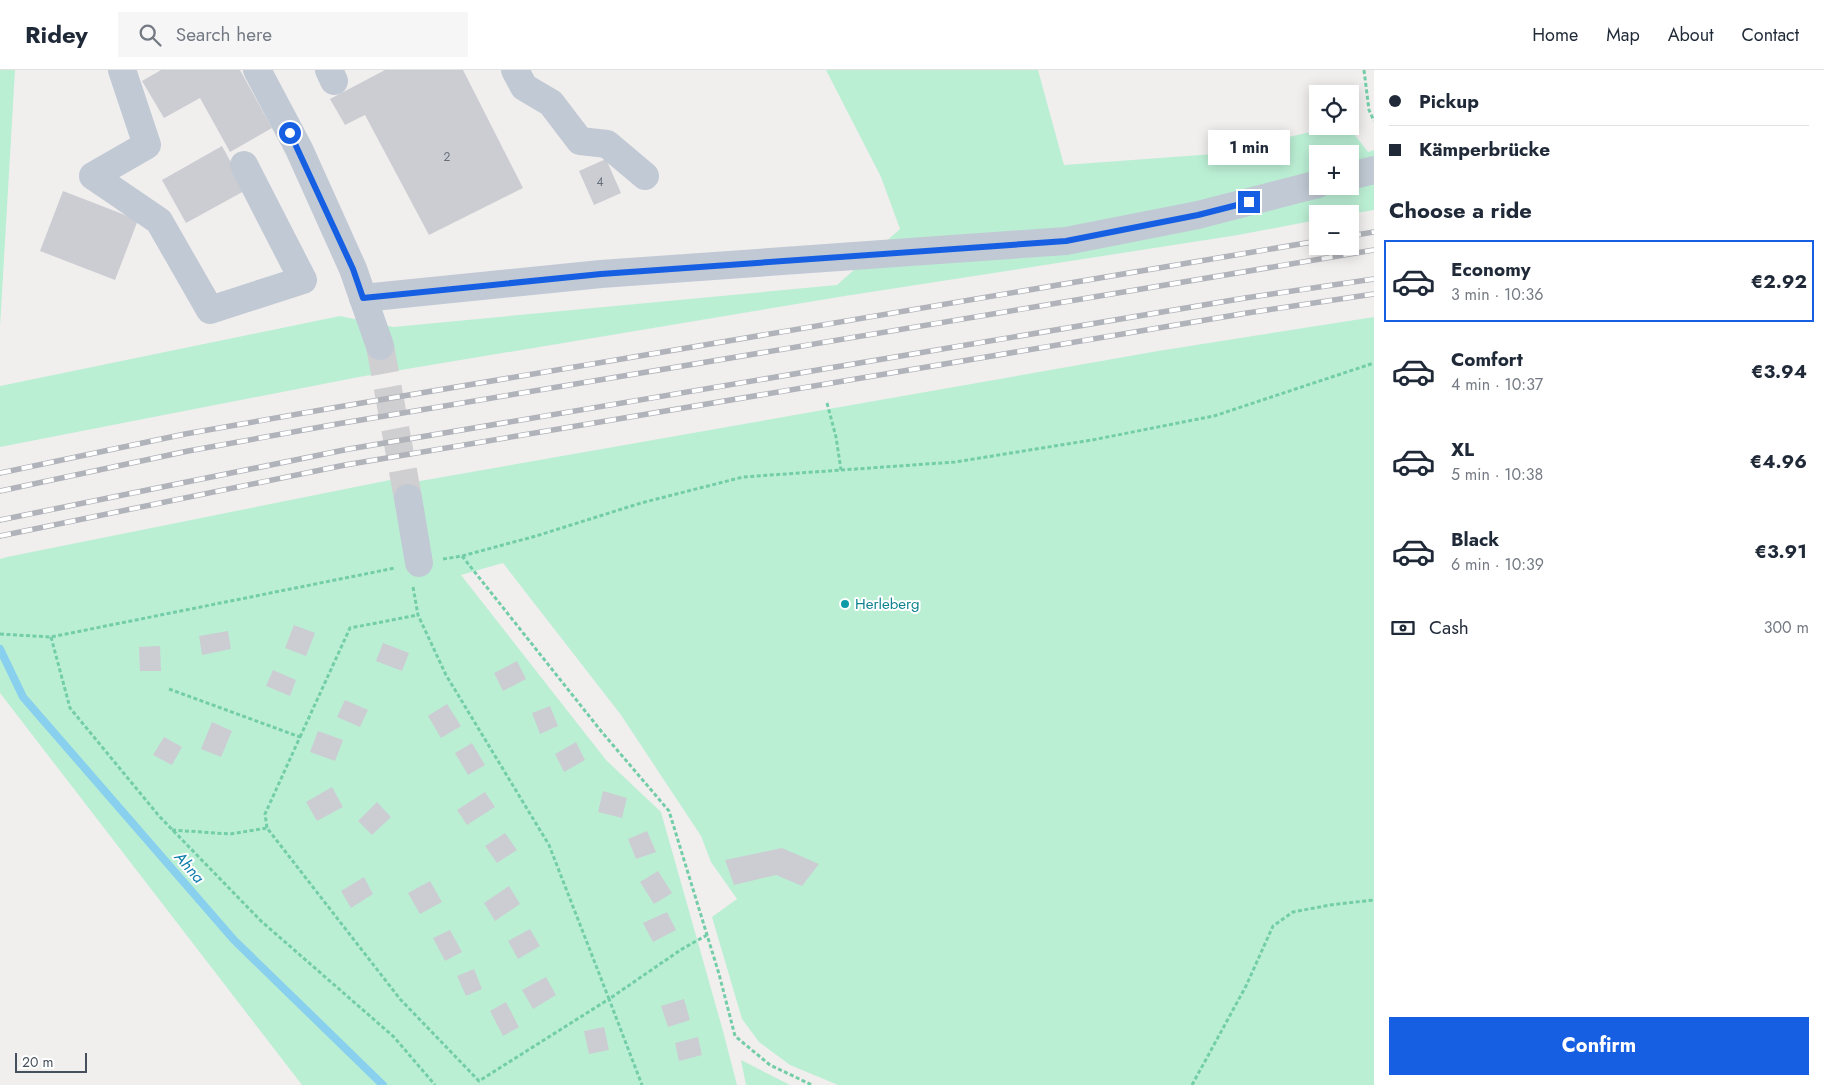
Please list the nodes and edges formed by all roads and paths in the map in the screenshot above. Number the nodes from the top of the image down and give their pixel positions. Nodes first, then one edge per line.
1 (122, 70) edge
2 (257, 70) edge
3 (1364, 70) edge
4 (520, 78) edge
5 (1374, 121) edge
6 (244, 165) dead end
7 (1374, 170) edge
8 (1359, 174) edge
9 (645, 176) dead end
10 (1309, 186) edge
11 (363, 298) junction
12 (380, 346) tunnel mouth
13 (1374, 363) edge
14 (827, 403) dead end
15 (841, 470) junction
16 (408, 498) tunnel mouth
17 (420, 563) joint
18 (413, 590) dead end
19 (418, 615) junction
20 (0, 634) edge
21 (51, 637) junction
22 (169, 689) dead end
23 (300, 737) junction
24 (267, 828) junction
25 (172, 830) junction
26 (1374, 900) edge
27 (707, 935) junction
28 (609, 999) junction
29 (435, 1085) edge
30 (642, 1085) edge
31 (812, 1085) edge
32 (1192, 1085) edge

1 - 6 street
2 - 11 street
3 - 5 path
4 - 9 street
7 - 8 street
10 - 11 street
11 - 12 street
13 - 15 path
14 - 15 path
15 - 27 path
16 - 17 street
17 - 21 path
18 - 19 path
19 - 23 path
19 - 28 path
20 - 21 path
21 - 25 path
22 - 23 path
23 - 24 path
24 - 25 path
24 - 28 path
25 - 29 path
26 - 32 path
27 - 28 path
27 - 31 path
28 - 30 path

